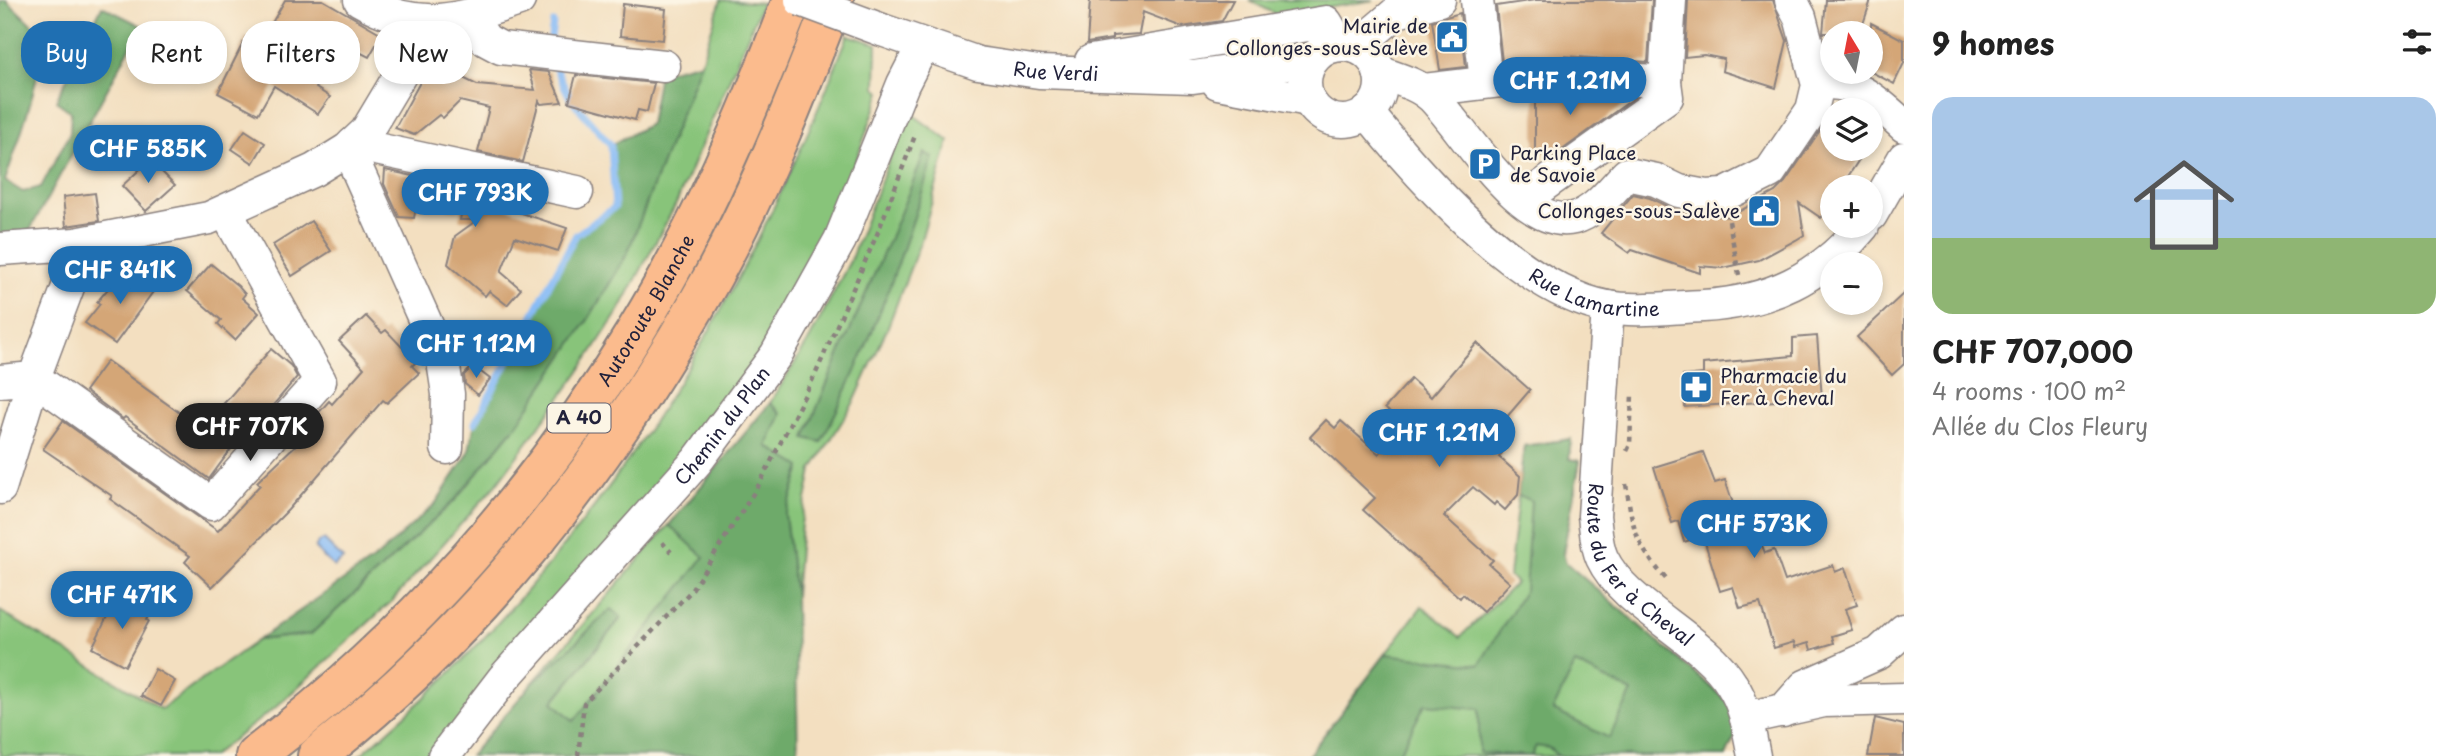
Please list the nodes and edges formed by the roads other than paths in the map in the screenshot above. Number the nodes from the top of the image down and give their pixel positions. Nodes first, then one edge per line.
1 (360, 0) edge
2 (519, 0) edge
3 (792, 0) edge
4 (802, 0) edge
5 (834, 0) edge
6 (1477, 0) edge
7 (1670, 0) edge
8 (1791, 0) edge
9 (1429, 1) edge
10 (449, 14) edge
11 (923, 45) junction
12 (1348, 46) junction
13 (1312, 60) junction
14 (664, 66) dead end
15 (1039, 72) junction
16 (1379, 72) junction
17 (1193, 77) junction
18 (1486, 82) junction
19 (1423, 90) junction
20 (1674, 96) junction
21 (1308, 100) junction
22 (1808, 100) junction
23 (1367, 112) junction
24 (1904, 126) edge
25 (350, 146) junction
26 (1904, 158) edge
27 (577, 192) dead end
28 (1883, 194) edge
29 (1523, 200) junction
30 (226, 212) junction
31 (1853, 238) edge
32 (76, 244) junction
33 (0, 249) edge
34 (1608, 307) junction
35 (34, 378) junction
36 (0, 381) edge
37 (447, 448) dead end
38 (0, 488) edge
39 (1904, 630) edge
40 (1904, 699) edge
41 (1783, 711) junction
42 (1746, 718) junction
43 (255, 756) edge
44 (317, 756) edge
45 (444, 756) edge
46 (1754, 756) edge

1 - 10 street
2 - 10 street
3 - 43 highway, Autoroute Blanche / A 40
4 - 11 street, Rue Verdi, bridge
5 - 44 highway, Autoroute Blanche / A 40
6 - 18 street
7 - 20 street
8 - 22 street
9 - 12 street
10 - 14 street
10 - 25 street
11 - 15 street, Rue Verdi
11 - 45 street, Chemin du Plan
12 - 13 street
12 - 15 street
12 - 16 street
13 - 17 street, Rue Verdi
13 - 21 street
15 - 17 street, Rue Verdi
16 - 19 street
16 - 23 street
17 - 21 street, Rue Verdi
18 - 19 street
18 - 20 street
19 - 29 street
20 - 29 street
21 - 23 street
22 - 24 street
22 - 29 street
23 - 34 street, Rue Lamartine
25 - 27 street
25 - 30 street
25 - 37 street
26 - 28 street
30 - 32 street
30 - 35 street
31 - 34 street, Rue Lamartine
32 - 33 street
32 - 35 street
34 - 42 street, Route du Fer à Cheval
35 - 36 street
35 - 38 street
39 - 41 street
40 - 41 street
41 - 42 street
42 - 46 street, Route du Fer à Cheval

